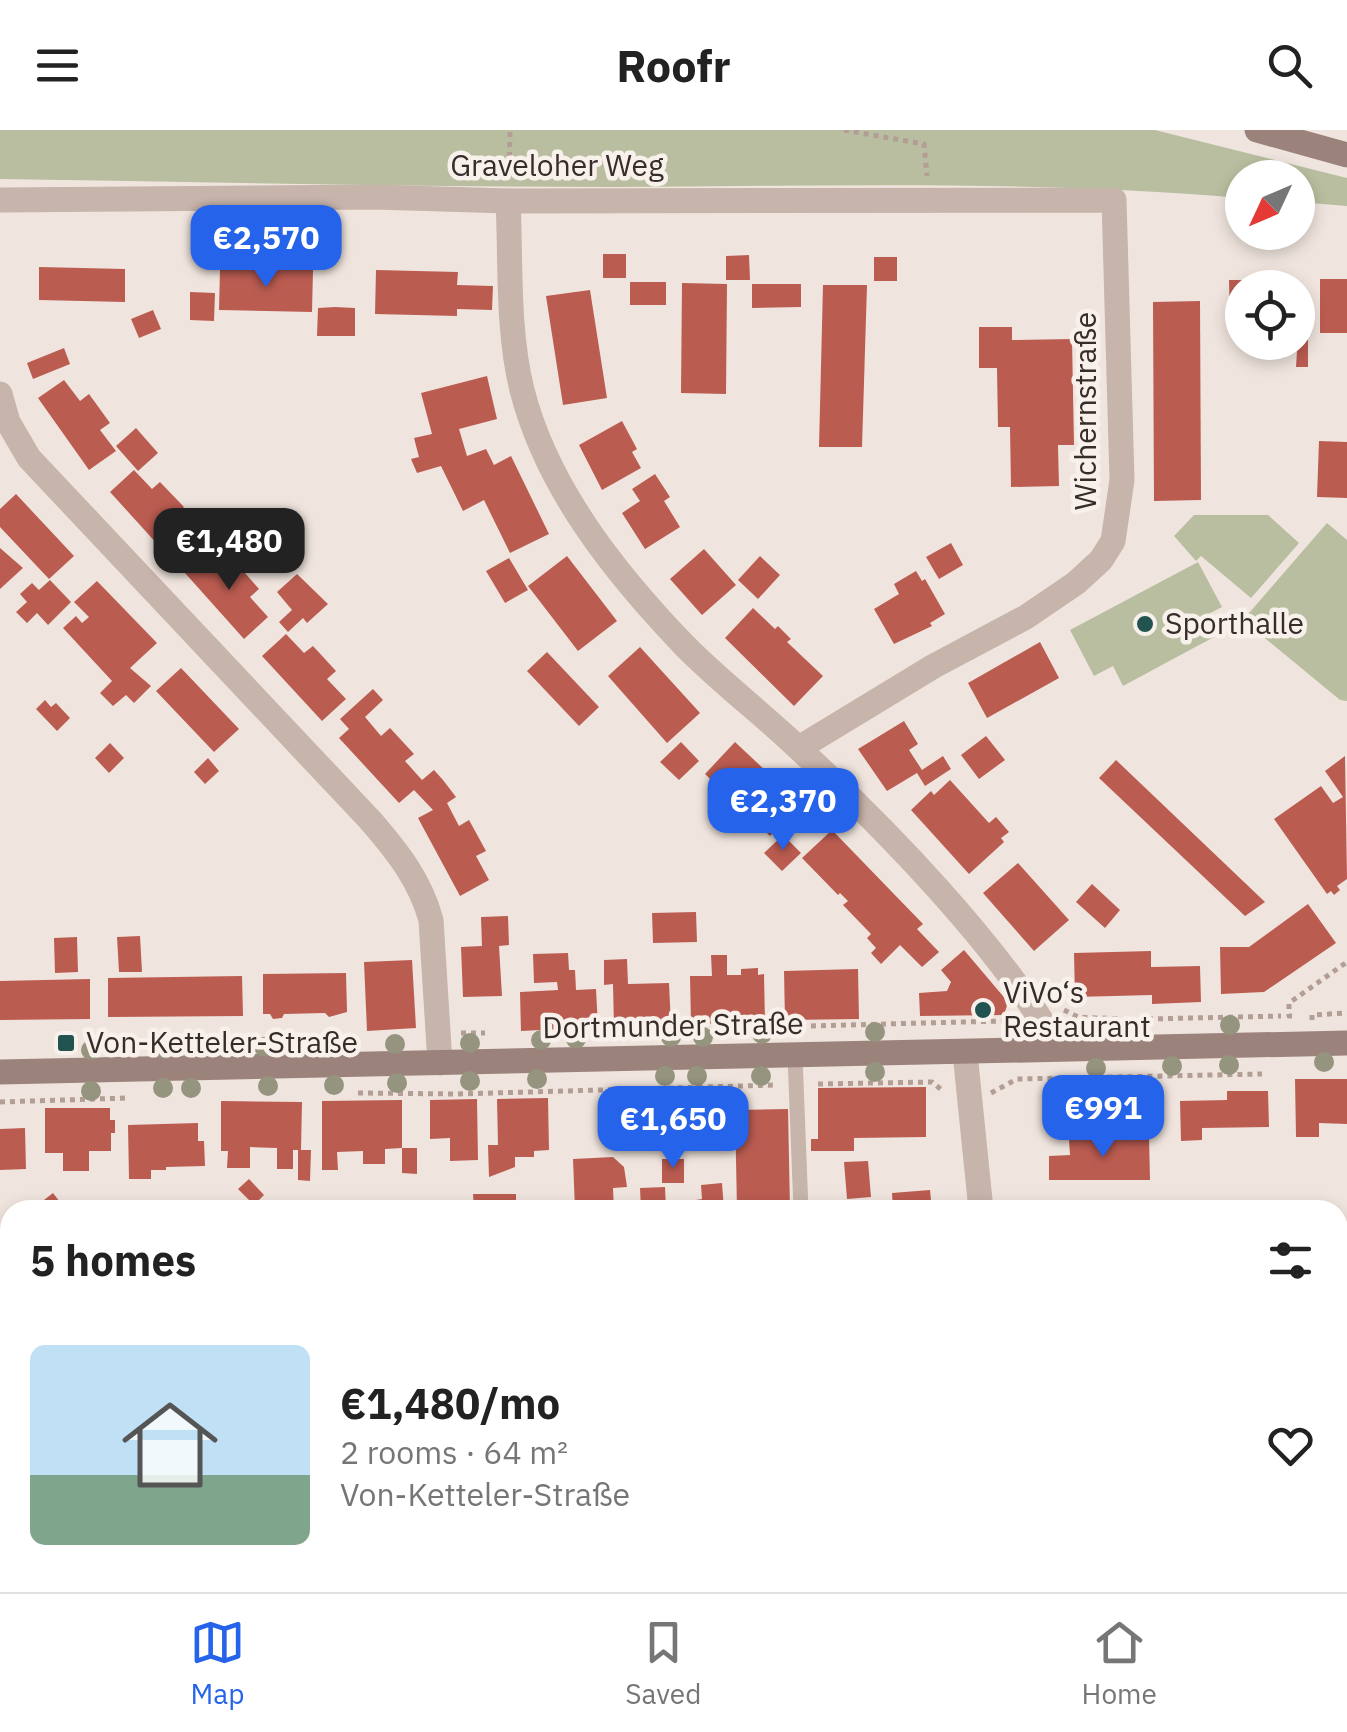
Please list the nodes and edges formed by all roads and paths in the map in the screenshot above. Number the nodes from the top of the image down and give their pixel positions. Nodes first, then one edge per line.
1 (510, 130) edge
2 (844, 130) edge
3 (1256, 130) edge
4 (1347, 155) edge
5 (929, 199) junction
6 (0, 200) edge
7 (1114, 200) joint
8 (508, 201) junction
9 (0, 394) edge
10 (799, 748) junction
11 (1347, 962) edge
12 (1032, 1002) junction
13 (1312, 1015) dead end
14 (1290, 1016) junction
15 (1144, 1019) dead end
16 (1126, 1020) dead end
17 (715, 1028) dead end
18 (438, 1030) junction
19 (496, 1033) dead end
20 (1347, 1043) edge
21 (1059, 1049) junction
22 (964, 1053) junction
23 (795, 1056) junction
24 (440, 1063) junction
25 (0, 1072) edge
26 (1275, 1073) dead end
27 (798, 1085) junction
28 (341, 1093) dead end
29 (131, 1098) dead end
30 (968, 1099) junction
31 (0, 1102) edge
32 (800, 1200) edge
33 (980, 1200) edge

1 - 8 path
2 - 5 path
3 - 4 street
5 - 7 street, Graveloher Weg
5 - 8 street, Graveloher Weg
6 - 8 street, Graveloher Weg
7 - 10 street, Wichernstraße
8 - 10 street
9 - 18 street
10 - 12 street
11 - 14 path
12 - 16 path
12 - 17 path
12 - 21 street
13 - 14 path
14 - 15 path
18 - 19 path
18 - 24 street
20 - 21 street, Dortmunder Straße
21 - 22 street, Dortmunder Straße
22 - 23 street, Dortmunder Straße
22 - 30 street
23 - 24 street, Dortmunder Straße
23 - 27 lane
24 - 25 street, Dortmunder Straße
26 - 30 path
27 - 28 path
27 - 30 path
27 - 32 lane
29 - 31 path
30 - 33 street

